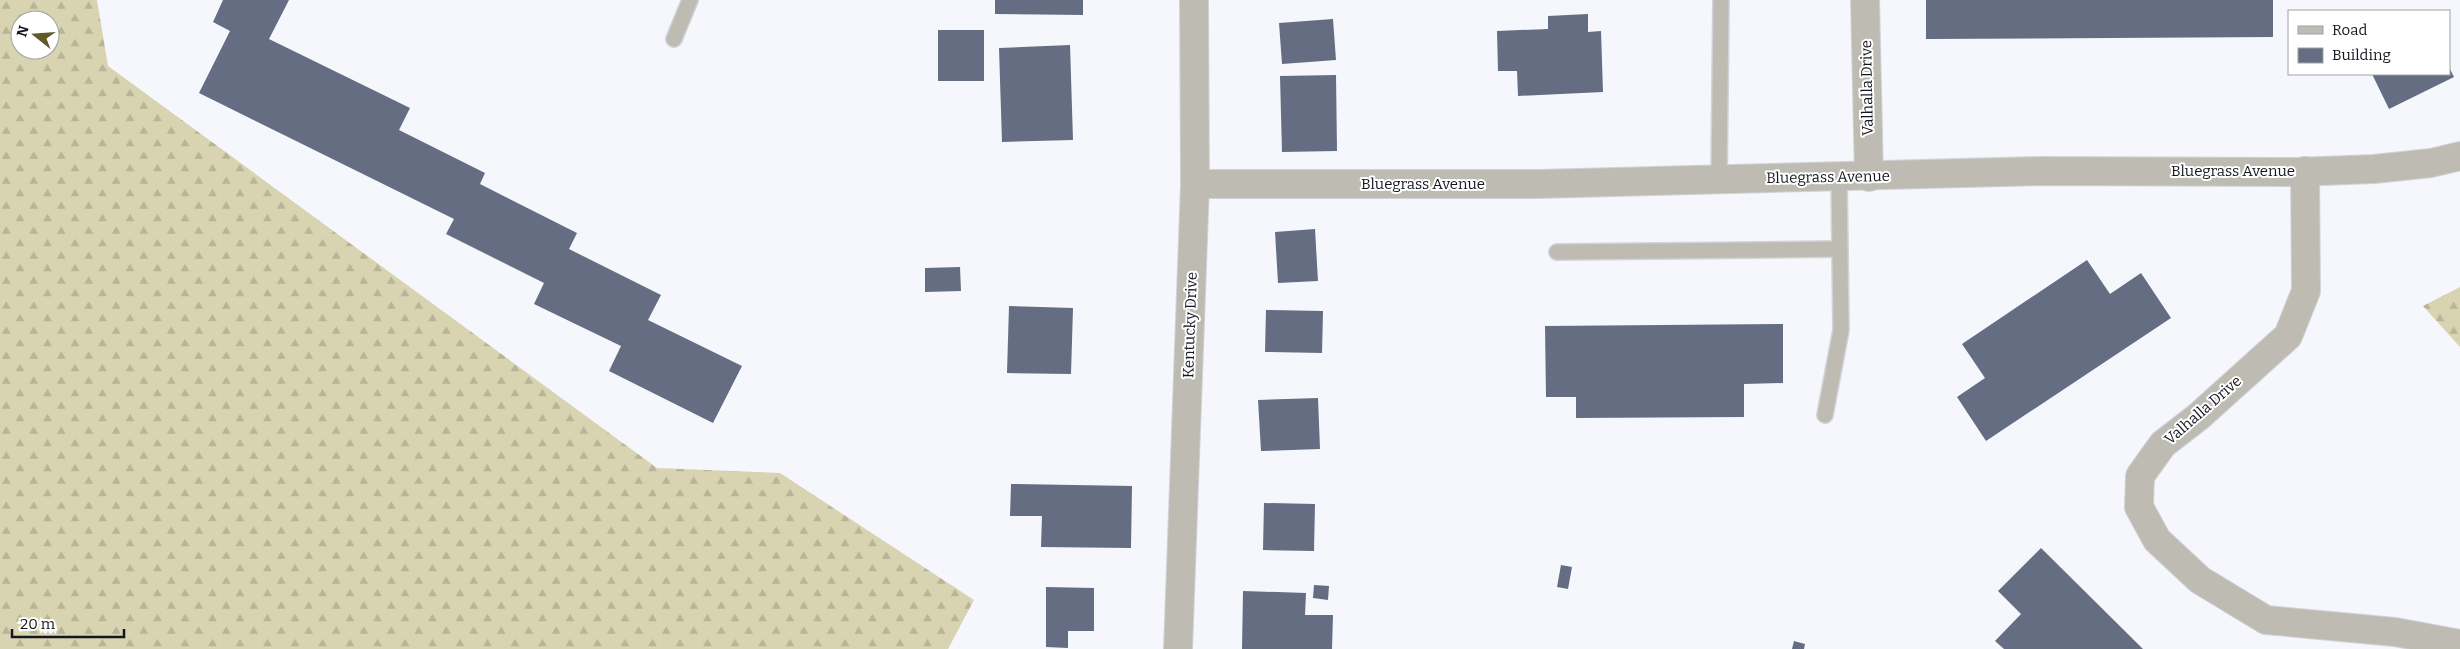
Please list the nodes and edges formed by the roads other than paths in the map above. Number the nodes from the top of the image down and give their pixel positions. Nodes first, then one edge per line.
1 (690, 0) edge
2 (1194, 0) edge
3 (1721, 0) edge
4 (1864, 0) edge
5 (674, 40) dead end
6 (2460, 156) edge
7 (2305, 171) junction
8 (1839, 177) junction
9 (1868, 177) junction
10 (1719, 180) junction
11 (1195, 184) junction
12 (1840, 249) junction
13 (1557, 252) dead end
14 (1825, 415) dead end
15 (2460, 644) edge
16 (1178, 649) edge

1 - 5 lane
2 - 11 street, Kentucky Drive
3 - 10 lane
4 - 9 street, Valhalla Drive
6 - 7 street, Bluegrass Avenue
7 - 9 street, Bluegrass Avenue
7 - 15 street, Valhalla Drive
8 - 9 street, Bluegrass Avenue
8 - 10 street, Bluegrass Avenue
8 - 12 lane
10 - 11 street, Bluegrass Avenue
11 - 16 street, Kentucky Drive
12 - 13 lane
12 - 14 lane

